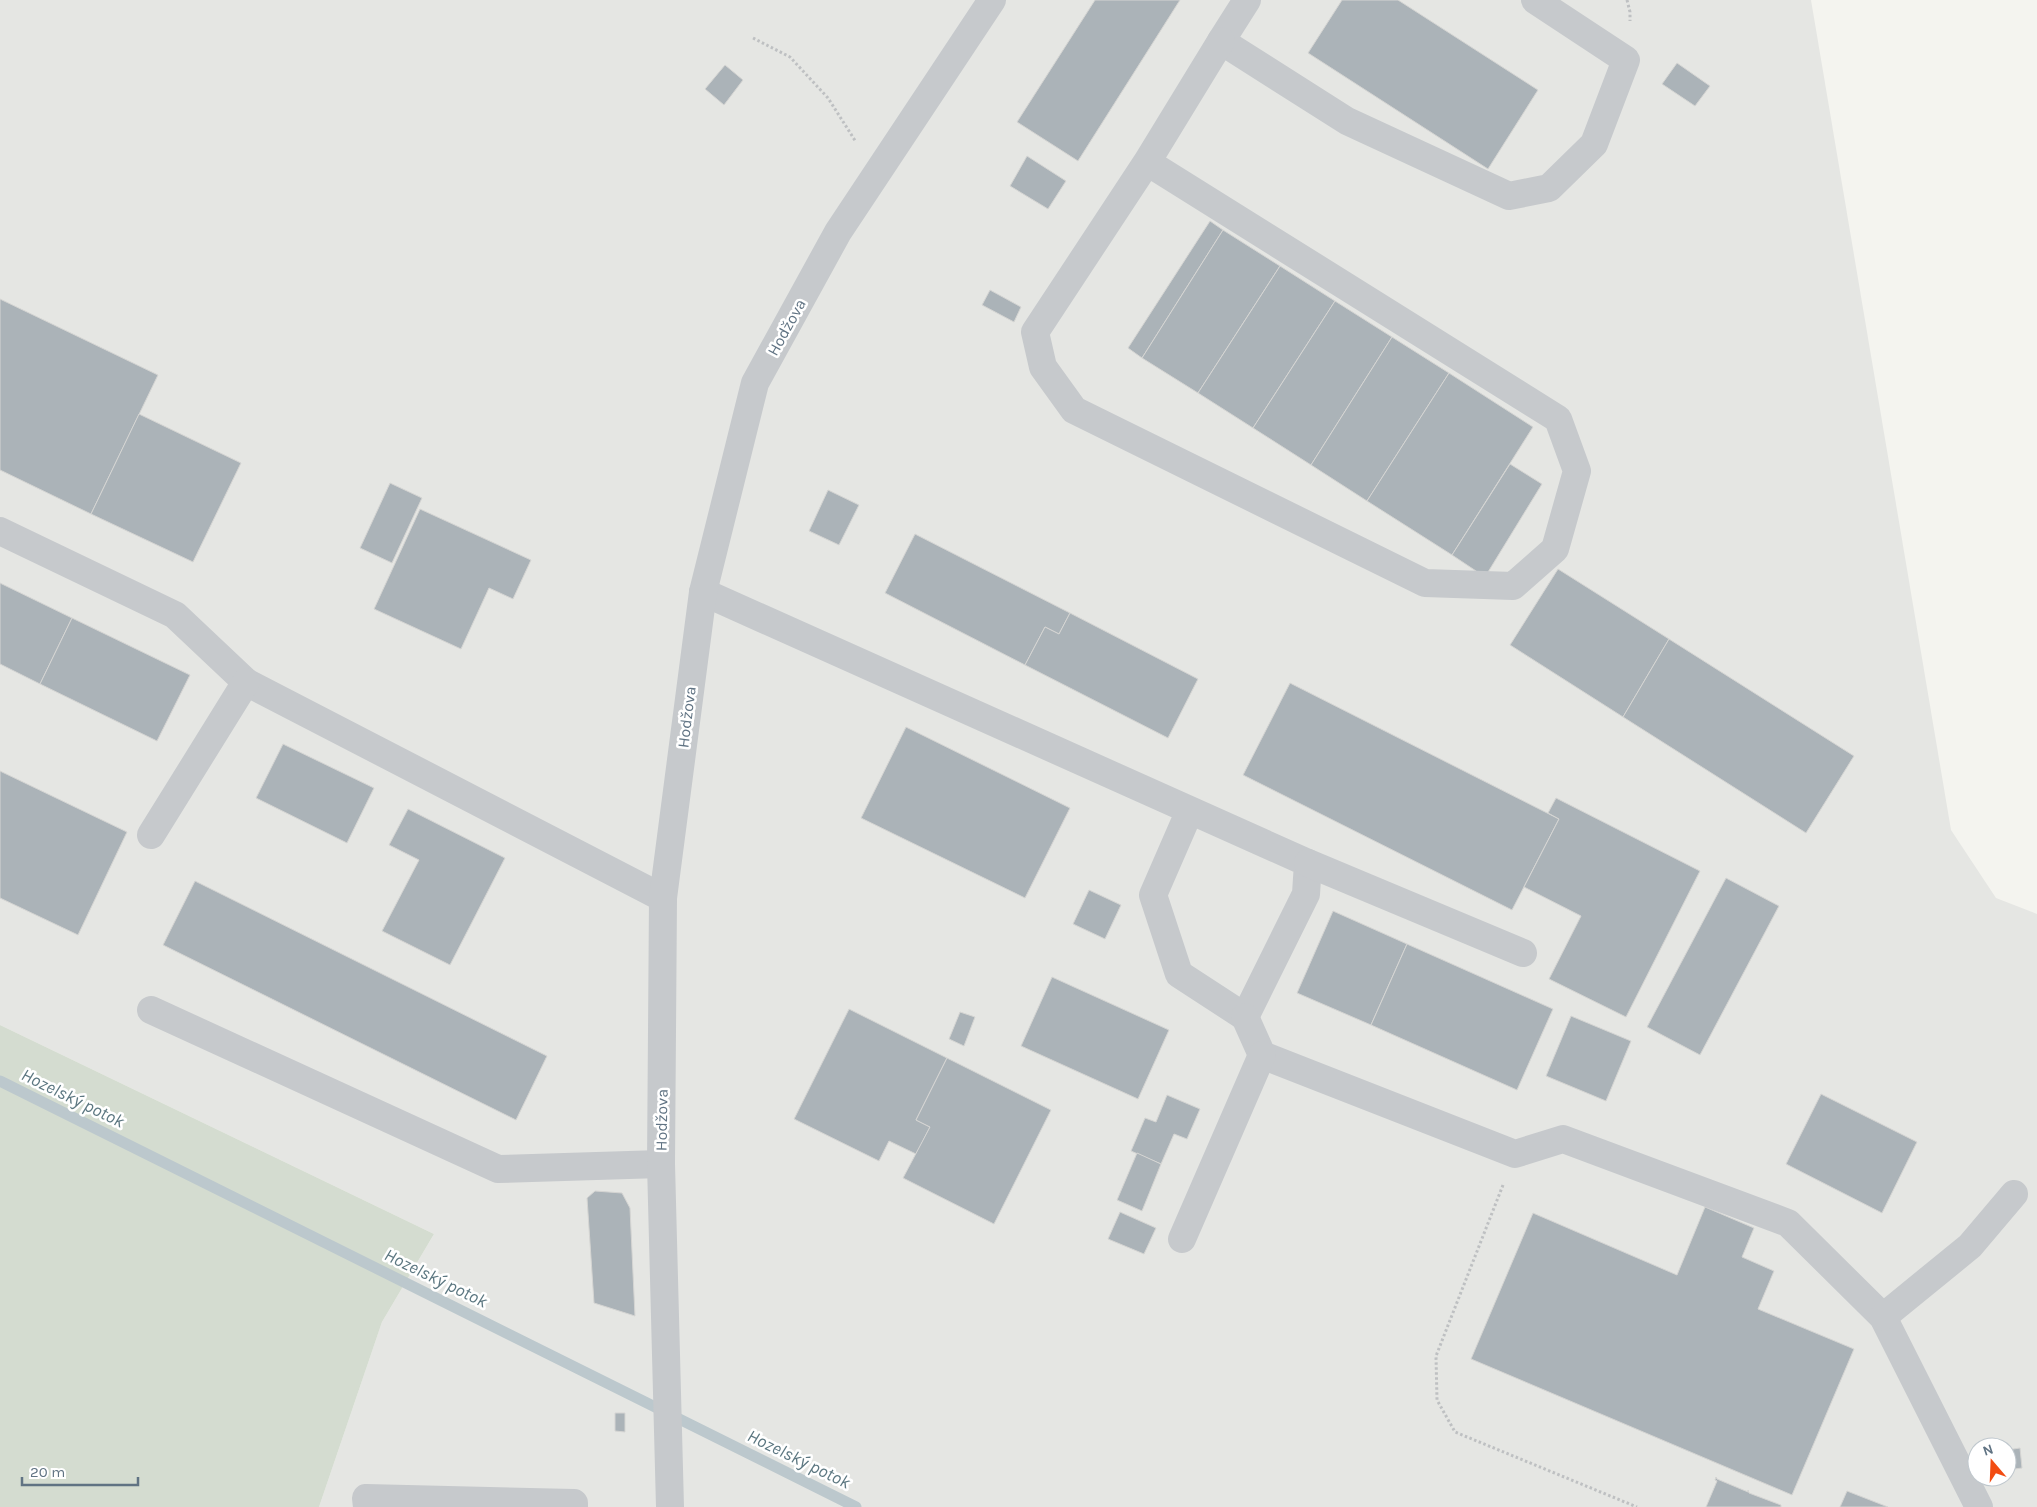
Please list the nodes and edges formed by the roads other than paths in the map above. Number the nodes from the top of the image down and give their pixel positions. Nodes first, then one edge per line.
1 (992, 0) edge
2 (1247, 0) edge
3 (1535, 0) edge
4 (1221, 41) junction
5 (1147, 162) junction
6 (0, 531) edge
7 (703, 592) junction
8 (246, 682) junction
9 (1190, 810) junction
10 (151, 835) dead end
11 (1308, 863) junction
12 (664, 898) junction
13 (1523, 953) dead end
14 (151, 1010) dead end
15 (1245, 1017) junction
16 (1262, 1055) junction
17 (660, 1164) junction
18 (2014, 1194) dead end
19 (1182, 1239) dead end
20 (1882, 1317) junction
21 (366, 1507) edge
22 (574, 1507) edge
23 (670, 1507) edge
24 (1979, 1507) edge

1 - 7 street, Hodžova
2 - 4 street
3 - 4 street
4 - 5 street
5 - 5 street
6 - 8 street
7 - 9 street
7 - 12 street, Hodžova
8 - 10 street
8 - 12 street
9 - 11 street
9 - 15 street
11 - 13 street
11 - 15 street
12 - 17 street, Hodžova
14 - 17 street
15 - 16 street
16 - 19 street
16 - 20 street
17 - 23 street, Hodžova
18 - 20 street
20 - 24 street
21 - 22 street

